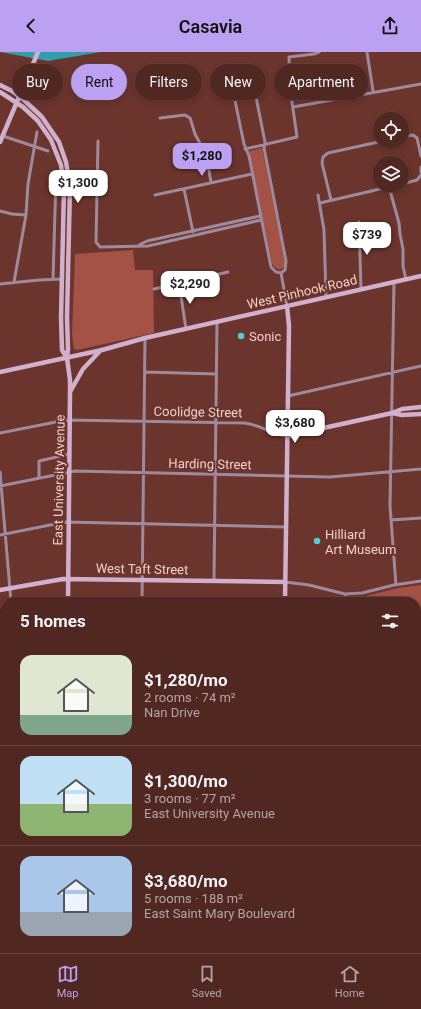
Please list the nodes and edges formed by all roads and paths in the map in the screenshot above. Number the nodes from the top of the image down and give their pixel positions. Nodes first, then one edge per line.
1 (38, 52) edge
2 (319, 52) edge
3 (367, 52) edge
4 (33, 64) edge
5 (421, 84) edge
6 (0, 85) edge
7 (374, 91) junction
8 (0, 92) edge
9 (12, 92) edge
10 (23, 100) edge
11 (17, 102) junction
12 (293, 107) junction
13 (160, 118) dead end
14 (37, 132) dead end
15 (409, 135) edge
16 (3, 136) junction
17 (98, 141) dead end
18 (0, 142) edge
19 (373, 143) edge
20 (265, 145) junction
21 (34, 147) junction
22 (245, 149) junction
23 (48, 151) dead end
24 (421, 156) edge
25 (421, 167) edge
26 (69, 172) junction
27 (421, 172) edge
28 (62, 174) junction
29 (252, 174) junction
30 (421, 175) edge
31 (212, 182) junction
32 (409, 182) edge
33 (184, 189) junction
34 (373, 191) edge
35 (391, 192) edge
36 (155, 195) dead end
37 (318, 195) dead end
38 (331, 200) junction
39 (320, 203) junction
40 (0, 211) edge
41 (26, 215) junction
42 (261, 218) junction
43 (359, 222) dead end
44 (192, 231) junction
45 (193, 235) junction
46 (140, 245) junction
47 (228, 272) dead end
48 (280, 273) junction
49 (421, 276) edge
50 (53, 279) junction
51 (62, 279) junction
52 (68, 279) junction
53 (406, 280) junction
54 (14, 282) junction
55 (394, 282) junction
56 (179, 283) junction
57 (0, 284) edge
58 (154, 289) dead end
59 (361, 289) junction
60 (326, 297) junction
61 (287, 306) junction
62 (217, 322) junction
63 (186, 329) junction
64 (145, 338) junction
65 (102, 350) junction
66 (67, 358) junction
67 (421, 366) edge
68 (0, 372) edge
69 (144, 372) junction
70 (392, 372) junction
71 (216, 374) junction
72 (70, 392) junction
73 (288, 396) junction
74 (421, 407) edge
75 (392, 413) junction
76 (421, 414) edge
77 (70, 420) junction
78 (144, 422) junction
79 (216, 423) junction
80 (0, 433) edge
81 (287, 436) junction
82 (70, 454) junction
83 (421, 469) edge
84 (391, 471) junction
85 (0, 472) edge
86 (70, 472) junction
87 (143, 473) junction
88 (215, 474) junction
89 (286, 476) junction
90 (39, 478) junction
91 (1, 486) edge
92 (421, 518) edge
93 (391, 520) junction
94 (70, 522) junction
95 (143, 524) junction
96 (214, 525) junction
97 (286, 527) junction
98 (5, 533) junction
99 (0, 534) edge
100 (69, 579) junction
101 (142, 580) junction
102 (214, 581) junction
103 (421, 581) edge
104 (285, 582) junction
105 (396, 585) junction
106 (10, 588) junction
107 (0, 590) edge
108 (345, 594) junction
109 (11, 597) edge
110 (68, 597) edge
111 (142, 597) edge
112 (285, 597) edge
113 (345, 597) edge

1 - 4 main road
2 - 12 street
3 - 7 street
5 - 7 street
6 - 9 main road, East University Avenue
7 - 12 street
8 - 11 main road, East University Avenue
10 - 26 main road, East University Avenue
11 - 16 main road
11 - 28 main road, East University Avenue
12 - 20 street
13 - 31 street
14 - 21 street
15 - 24 street
16 - 18 main road
16 - 21 street
17 - 46 street
19 - 38 street
20 - 22 street
20 - 22 street
20 - 48 street
21 - 23 street
21 - 41 street
22 - 29 street
25 - 27 street
26 - 28 main road
26 - 52 main road, East University Avenue
28 - 50 street
28 - 51 main road, East University Avenue
29 - 31 street
29 - 42 street
30 - 32 street
31 - 33 street
33 - 36 street
33 - 44 street
34 - 38 street
35 - 53 street
37 - 39 street
38 - 39 street
39 - 60 street
40 - 41 street
41 - 54 street
42 - 44 street
42 - 45 street
42 - 48 street
43 - 59 street
44 - 45 street
44 - 46 street
45 - 46 street
47 - 56 street
48 - 61 street
49 - 53 main road, West Pinhook Road
50 - 51 street
50 - 54 street
51 - 52 main road
51 - 66 main road, East University Avenue
52 - 66 main road, East University Avenue
53 - 55 main road, West Pinhook Road
54 - 57 street
55 - 59 main road, West Pinhook Road
55 - 70 street
56 - 58 street
56 - 63 street
59 - 60 main road, West Pinhook Road
60 - 61 main road, West Pinhook Road
61 - 62 main road, West Pinhook Road
61 - 73 main road
62 - 63 main road, West Pinhook Road
62 - 71 street
63 - 64 main road, West Pinhook Road
64 - 65 main road, West Pinhook Road
64 - 69 street
65 - 66 main road, West Pinhook Road
65 - 72 main road
66 - 68 main road, West Pinhook Road
66 - 72 main road, East University Avenue
67 - 70 street
69 - 71 street
69 - 78 street
70 - 73 street
70 - 75 street
71 - 79 street
72 - 77 main road, East University Avenue
73 - 81 main road
74 - 75 main road, Coolidge Street
75 - 76 main road, Coolidge Street
75 - 81 main road, Coolidge Street
75 - 84 street
77 - 78 street, Coolidge Street
77 - 80 street, Coolidge Street
77 - 82 main road, East University Avenue
78 - 79 street, Coolidge Street
78 - 87 street
79 - 81 street, Coolidge Street
79 - 88 street
81 - 89 main road
82 - 86 main road, East University Avenue
82 - 90 street
83 - 84 street, Harding Street
84 - 89 street, Harding Street
84 - 93 street
85 - 91 street
86 - 87 street, Harding Street
86 - 90 street, Harding Street
86 - 94 main road, East University Avenue
87 - 88 street, Harding Street
87 - 95 street
88 - 89 street, Harding Street
88 - 96 street
89 - 97 main road
90 - 91 street, Harding Street
91 - 98 street
92 - 93 street
93 - 105 street
94 - 95 street
94 - 98 street
94 - 100 main road, East University Avenue
95 - 96 street
95 - 101 street
96 - 97 street
96 - 102 street
97 - 104 main road
98 - 99 street
98 - 106 street
100 - 101 main road, West Taft Street
100 - 106 main road, West Taft Street
100 - 110 main road, East University Avenue
101 - 102 main road, West Taft Street
101 - 111 street
102 - 104 main road, West Taft Street
103 - 105 street
104 - 108 street
104 - 112 main road
105 - 108 street
106 - 107 main road, West Taft Street
106 - 109 street
108 - 113 street

